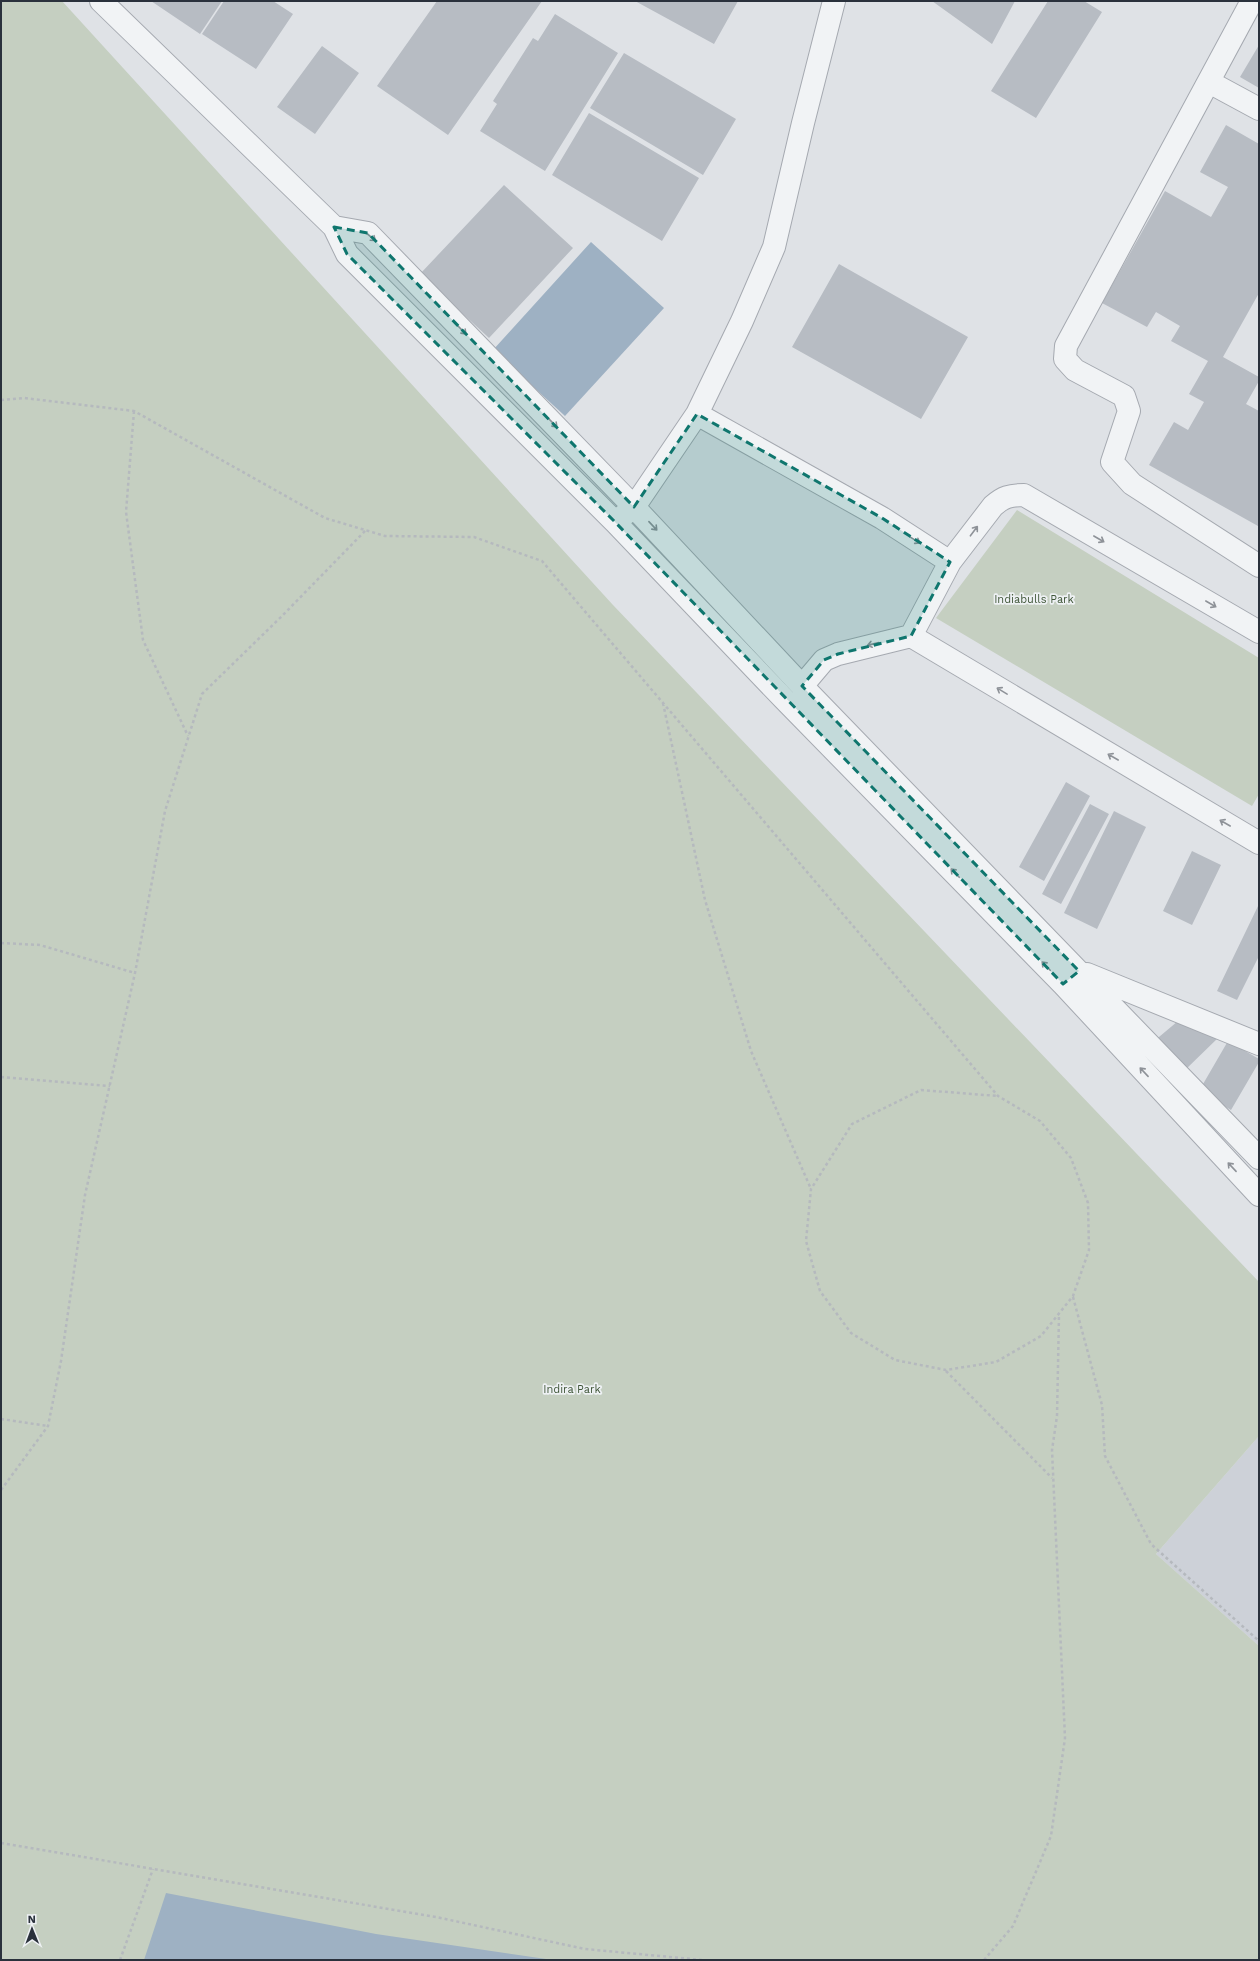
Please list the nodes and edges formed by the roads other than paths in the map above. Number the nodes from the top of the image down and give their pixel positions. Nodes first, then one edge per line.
1 (101, 1) edge
2 (834, 1) edge
3 (1252, 1) edge
4 (1209, 82) junction
5 (1259, 109) edge
6 (334, 227) junction
7 (697, 414) junction
8 (634, 507) junction
9 (615, 522) junction
10 (950, 562) junction
11 (1259, 566) edge
12 (1259, 632) edge
13 (911, 636) junction
14 (802, 686) junction
15 (1259, 843) edge
16 (1071, 978) junction
17 (1259, 1044) edge
18 (1259, 1158) edge
19 (1259, 1196) edge

1 - 6 street
2 - 7 street
3 - 4 street
4 - 5 street
4 - 11 street
6 -> 8 street
6 - 9 street
7 - 8 street
7 -> 10 street
8 - 9 street
8 -> 14 street
16 -> 9 street
10 -> 12 street
10 - 13 street
13 -> 14 street
15 -> 13 street
14 - 16 street
16 - 17 street
16 - 18 street
19 -> 16 street

